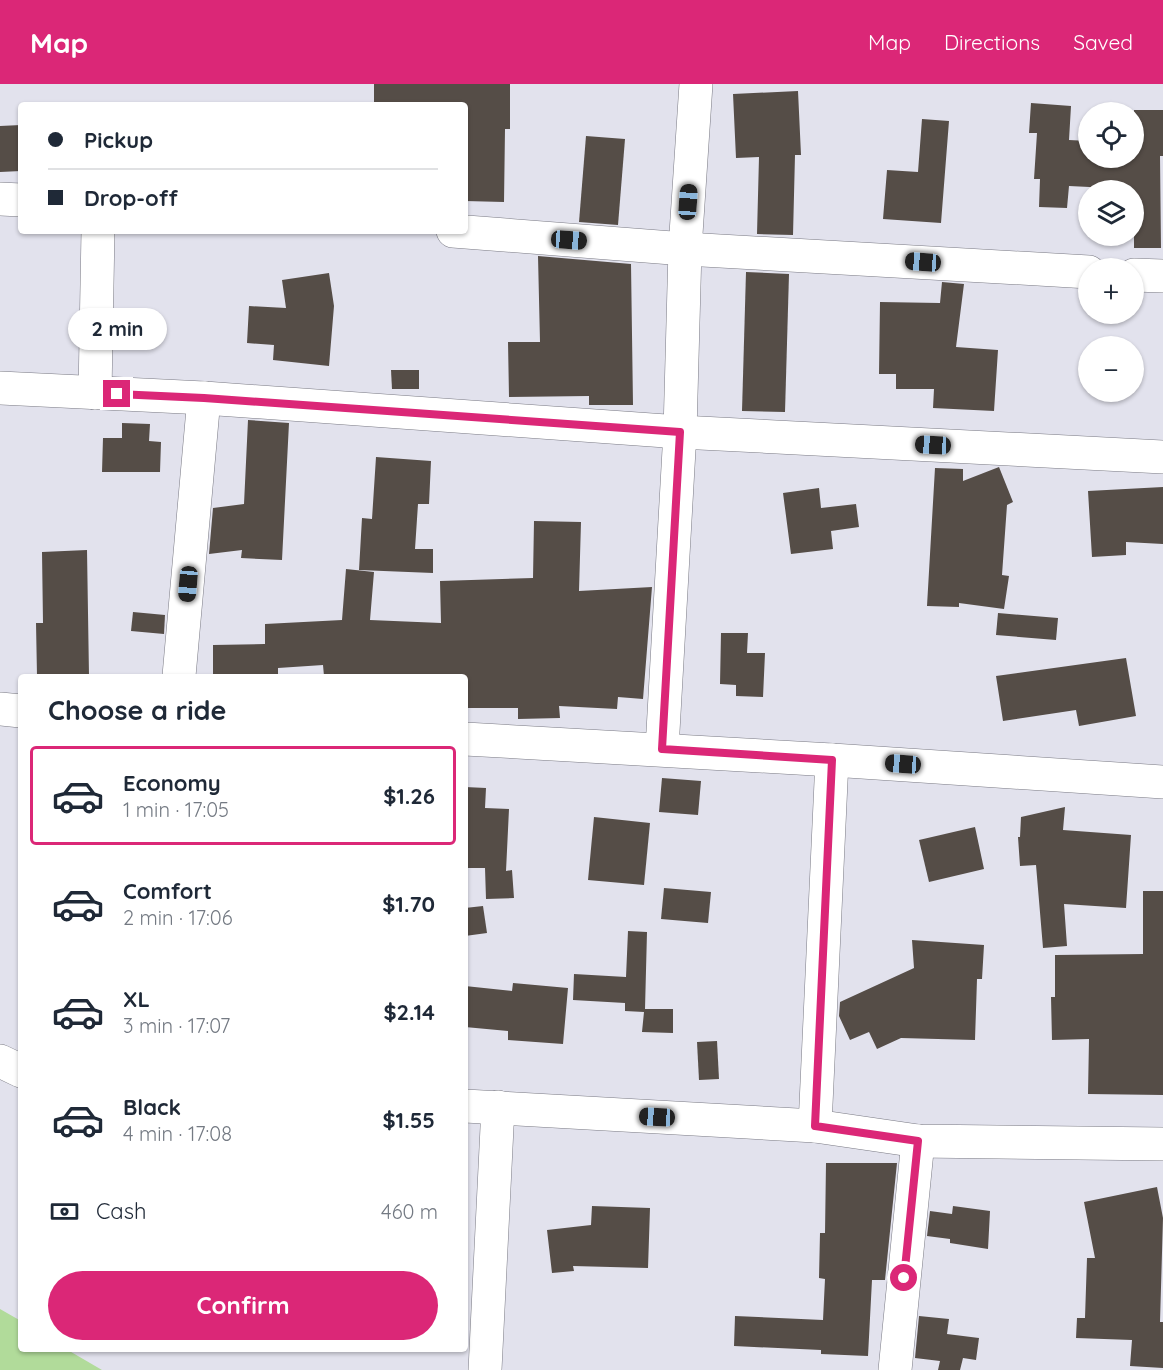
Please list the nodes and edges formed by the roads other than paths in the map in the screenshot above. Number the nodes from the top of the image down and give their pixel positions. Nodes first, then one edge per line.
1 (696, 84) edge
2 (0, 199) edge
3 (18, 200) edge
4 (468, 232) edge
5 (98, 234) edge
6 (685, 249) junction
7 (1078, 271) edge
8 (1144, 275) edge
9 (1163, 276) edge
10 (0, 388) edge
11 (95, 393) junction
12 (204, 398) junction
13 (680, 432) junction
14 (1163, 457) edge
15 (179, 674) edge
16 (0, 709) edge
17 (18, 711) edge
18 (468, 739) edge
19 (662, 749) junction
20 (832, 760) junction
21 (1163, 782) edge
22 (0, 1061) edge
23 (18, 1070) edge
24 (468, 1106) edge
25 (498, 1107) junction
26 (815, 1126) junction
27 (918, 1141) junction
28 (1163, 1144) edge
29 (485, 1370) edge
30 (895, 1370) edge

1 - 6 street
2 - 3 street
4 - 6 street
5 - 11 street
6 - 7 street
6 - 13 street
8 - 9 street
10 - 11 street
11 - 12 street
12 - 13 street
12 - 15 street
13 - 14 street
13 - 19 street
16 - 17 street
18 - 19 street
19 - 20 street
20 - 21 street
20 - 26 street
22 - 23 street
24 - 25 street
25 - 26 street
25 - 29 street
26 - 27 street
27 - 28 street
27 - 30 street

